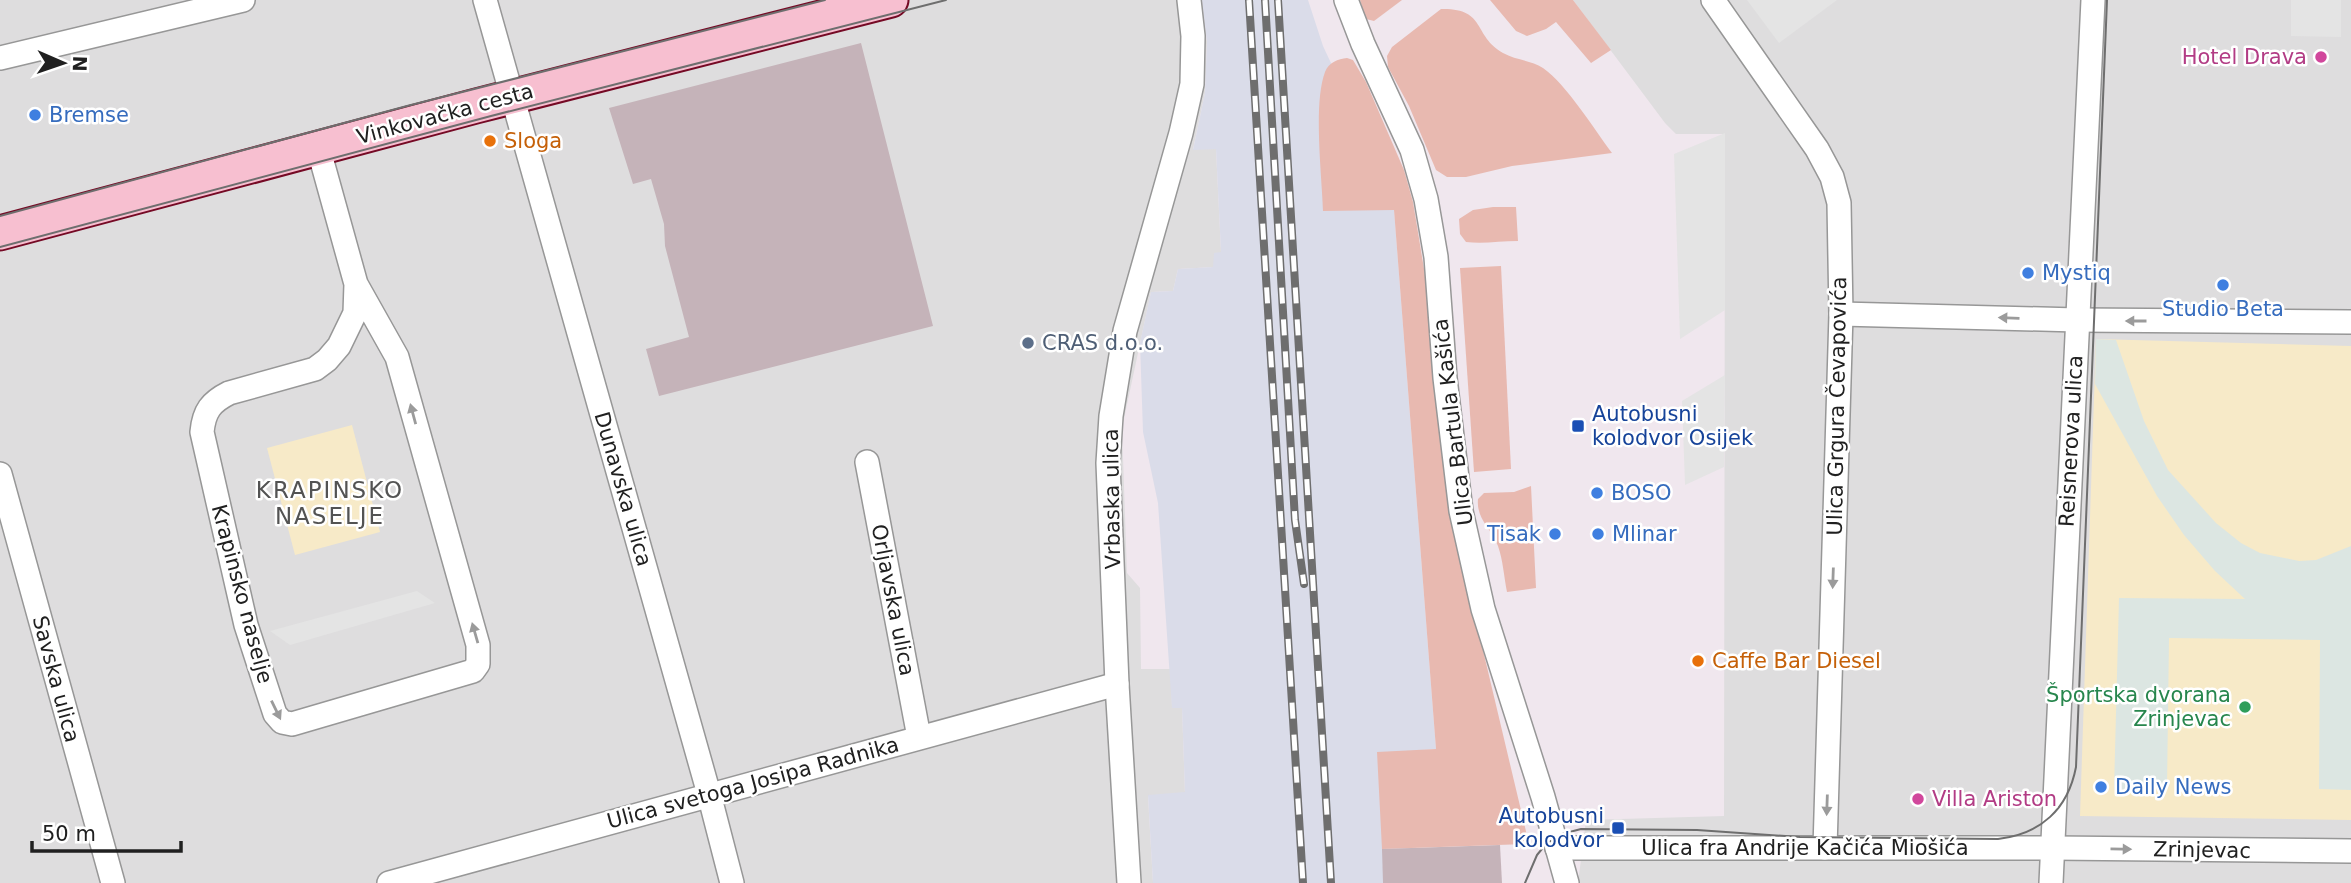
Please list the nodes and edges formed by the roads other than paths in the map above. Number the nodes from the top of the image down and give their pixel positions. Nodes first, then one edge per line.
1 (243, 0) edge
2 (485, 0) edge
3 (891, 0) edge
4 (1189, 0) edge
5 (1346, 0) edge
6 (1713, 0) edge
7 (2092, 0) edge
8 (0, 58) edge
9 (512, 96) junction
10 (318, 147) junction
11 (0, 233) edge
12 (356, 284) junction
13 (1841, 314) junction
14 (2077, 320) junction
15 (2351, 322) edge
16 (386, 335) junction
17 (343, 339) junction
18 (867, 462) dead end
19 (0, 474) edge
20 (1117, 684) junction
21 (919, 737) junction
22 (709, 794) junction
23 (1557, 848) junction
24 (1825, 848) junction
25 (2052, 848) junction
26 (2351, 851) edge
27 (421, 879) edge
28 (113, 883) edge
29 (389, 883) edge
30 (732, 883) edge
31 (1129, 883) edge
32 (1552, 883) edge
33 (1567, 883) edge
34 (2051, 883) edge

1 - 8 street
2 - 9 street, Dunavska ulica
3 - 9 main road, Vinkovačka cesta
4 - 20 street, Vrbaska ulica
5 - 23 street, Ulica Bartula Kašića
6 - 13 street, Ulica Grgura Čevapovića
7 - 14 street, Reisnerova ulica
9 - 10 main road, Vinkovačka cesta
9 - 22 street, Dunavska ulica
10 - 11 main road, Vinkovačka cesta
10 - 12 street, Krapinsko naselje
12 - 16 street, Krapinsko naselje
12 - 17 street, Krapinsko naselje
14 -> 13 street
13 -> 24 street, Ulica Grgura Čevapovića
15 -> 14 street
14 - 25 street, Reisnerova ulica
16 - 17 street
17 -> 16 street, Krapinsko naselje
18 - 21 street, Orljavska ulica
19 - 28 street, Savska ulica
20 - 21 street, Ulica svetoga Josipa Radnika
20 - 31 street, Vrbaska ulica
21 - 22 street, Ulica svetoga Josipa Radnika
22 - 27 street, Ulica svetoga Josipa Radnika
22 - 30 street, Dunavska ulica
23 - 24 street, Ulica fra Andrije Kačića Miošića
23 - 32 street, Ulica Bartula Kašića
23 - 33 street, Ulica Bartula Kašića
24 - 25 street, Ulica fra Andrije Kačića Miošića
25 -> 26 street, Zrinjevac
25 - 34 street, Reisnerova ulica
27 - 29 street, Ulica svetoga Josipa Radnika

